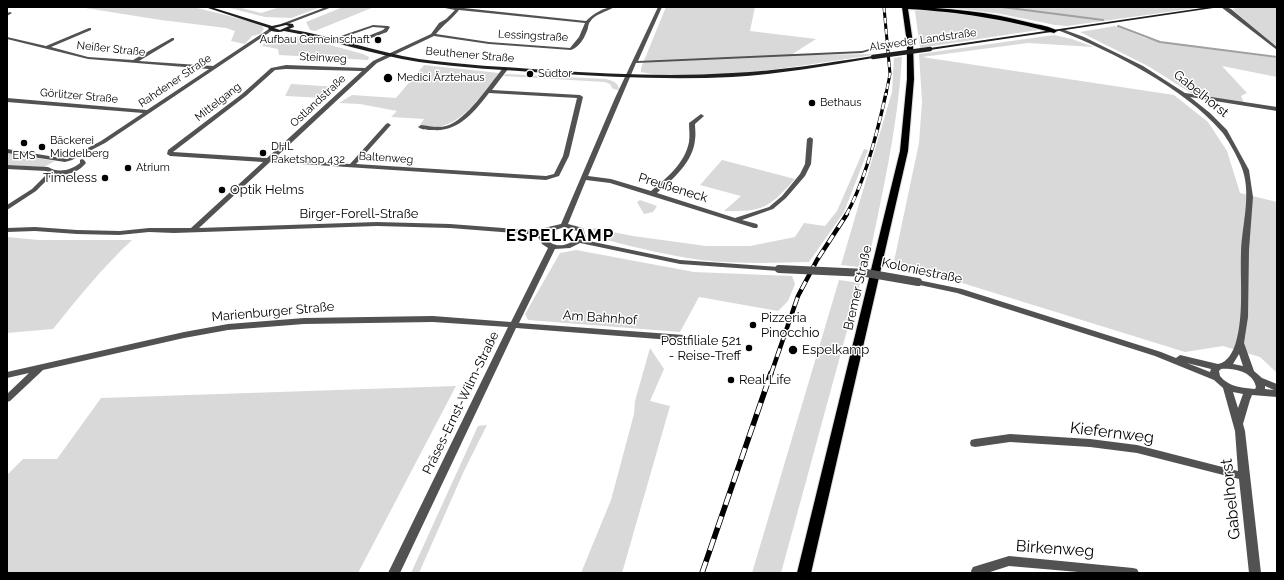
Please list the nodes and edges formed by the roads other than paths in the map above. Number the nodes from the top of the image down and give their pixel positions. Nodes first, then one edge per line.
1 (207, 7) edge
2 (330, 7) edge
3 (442, 7) edge
4 (602, 7) edge
5 (660, 7) edge
6 (905, 7) edge
7 (935, 7) edge
8 (1218, 7) edge
9 (1223, 7) edge
10 (611, 8) edge
11 (458, 9) junction
12 (310, 15) junction
13 (257, 21) junction
14 (587, 22) junction
15 (280, 25) junction
16 (291, 27) junction
17 (272, 28) junction
18 (89, 29) dead end
19 (1062, 30) junction
20 (282, 31) junction
21 (1054, 31) junction
22 (312, 35) junction
23 (433, 35) junction
24 (172, 39) dead end
25 (260, 39) junction
26 (8, 40) edge
27 (331, 40) junction
28 (1094, 43) junction
29 (350, 44) junction
30 (46, 48) junction
31 (873, 49) dead end
32 (1277, 50) edge
33 (389, 55) junction
34 (134, 62) junction
35 (635, 62) junction
36 (279, 67) joint
37 (215, 68) junction
38 (505, 69) junction
39 (366, 70) junction
40 (629, 76) junction
41 (487, 92) junction
42 (1184, 95) junction
43 (7, 100) edge
44 (1277, 109) edge
45 (149, 112) junction
46 (701, 116) dead end
47 (388, 125) dead end
48 (421, 127) dead end
49 (810, 139) dead end
50 (103, 142) junction
51 (7, 151) edge
52 (170, 154) joint
53 (68, 159) junction
54 (82, 161) junction
55 (269, 161) junction
56 (351, 166) junction
57 (7, 167) edge
58 (50, 171) junction
59 (585, 178) junction
60 (652, 194) junction
61 (7, 208) edge
62 (734, 220) junction
63 (7, 224) edge
64 (564, 225) junction
65 (754, 226) dead end
66 (35, 229) junction
67 (7, 230) edge
68 (193, 230) junction
69 (543, 233) junction
70 (580, 241) junction
71 (553, 246) junction
72 (512, 326) junction
73 (684, 338) dead end
74 (1240, 343) junction
75 (1158, 354) junction
76 (1222, 366) junction
77 (40, 368) junction
78 (1250, 372) junction
79 (7, 375) edge
80 (7, 378) edge
81 (1216, 378) junction
82 (1259, 380) junction
83 (1227, 386) junction
84 (1277, 388) edge
85 (1254, 392) junction
86 (1277, 394) edge
87 (7, 399) edge
88 (1239, 422) junction
89 (975, 444) dead end
90 (1244, 476) junction
91 (977, 571) dead end
92 (394, 573) edge
93 (804, 573) edge
94 (1133, 573) edge
95 (1255, 573) edge

1 - 13 main road
2 - 12 street
3 - 11 street
4 - 10 street
5 - 35 street
6 - 21 main road
6 - 93 main road, Bremer Straße
7 - 19 main road
8 - 19 main road, Alsweder Landstraße
9 - 32 street
10 - 14 street
11 - 14 street
11 - 23 street
12 - 15 street
12 - 16 street
13 - 15 main road
13 - 17 main road
14 - 23 street, Lessingstraße
15 - 16 main road, Beuthener Straße
15 - 17 main road
16 - 20 main road
16 - 22 main road, Beuthener Straße
17 - 20 main road, Beuthener Straße
17 - 25 street, Rahdener Straße
18 - 30 street
19 - 21 main road, Alsweder Landstraße
19 - 28 street, Gabelhorst
20 - 22 main road, Beuthener Straße
20 - 25 street, Rahdener Straße
21 - 28 street, Gabelhorst
21 - 40 main road, Alsweder Landstraße, bridge
22 - 27 main road, Beuthener Straße
23 - 33 street, Ostlandstraße
24 - 34 street
25 - 37 street, Rahdener Straße
26 - 30 street, Neißer Straße
27 - 29 main road, Beuthener Straße
27 - 29 street
28 - 42 street, Gabelhorst
29 - 33 main road, Beuthener Straße
30 - 34 street, Neißer Straße
31 - 35 street
33 - 38 main road, Beuthener Straße
33 - 39 street, Ostlandstraße
34 - 37 street, Neißer Straße
35 - 40 street
36 - 39 street, Steinweg
36 - 52 street, Mittelgang
37 - 45 street, Rahdener Straße
38 - 40 main road, Beuthener Straße
38 - 41 street
39 - 55 street, Ostlandstraße
40 - 59 street
41 - 48 street
41 - 56 street, Baltenweg
42 - 44 street
42 - 74 street, Gabelhorst
43 - 45 street, Görlitzer Straße
45 - 50 street, Rahdener Straße
46 - 60 street
47 - 56 street
49 - 62 street
50 - 53 street, Rahdener Straße
50 - 54 street, Rahdener Straße
51 - 53 street
52 - 55 street, Baltenweg
53 - 54 street
53 - 58 street, Rahdener Straße
54 - 58 street, Rahdener Straße
55 - 56 street, Baltenweg
55 - 68 street, Ostlandstraße
57 - 58 street, Rahdener Straße
58 - 61 street
59 - 60 street, Preußeneck
59 - 64 street
60 - 62 street, Preußeneck
62 - 65 street, Preußeneck
63 - 66 street, Birger-Forell-Straße
64 - 69 street
64 - 70 street
66 - 67 street, Birger-Forell-Straße
66 - 68 street, Birger-Forell-Straße
68 - 69 street, Birger-Forell-Straße
69 - 71 street
70 - 71 street
70 - 75 street, Koloniestraße, bridge
71 - 72 street, Präses-Ernst-Wilm-Straße
72 - 73 street, Am Bahnhof
72 - 77 street, Marienburger Straße
72 - 92 street, Präses-Ernst-Wilm-Straße
74 - 76 street, Gabelhorst
74 - 78 street, Gabelhorst
75 - 76 street, Koloniestraße
75 - 81 street, Koloniestraße
76 - 78 street, Koloniestraße
76 - 81 street
77 - 79 street, Marienburger Straße
77 - 80 street, Marienburger Straße
77 - 87 street
78 - 82 street
81 - 83 street, Koloniestraße
82 - 84 street
82 - 85 street, Gabelhorst
83 - 85 street, Koloniestraße
83 - 88 street, Gabelhorst
85 - 86 street
85 - 88 street, Gabelhorst
88 - 90 street, Gabelhorst
89 - 90 street, Kiefernweg
90 - 95 street, Gabelhorst
91 - 94 street, Birkenweg

